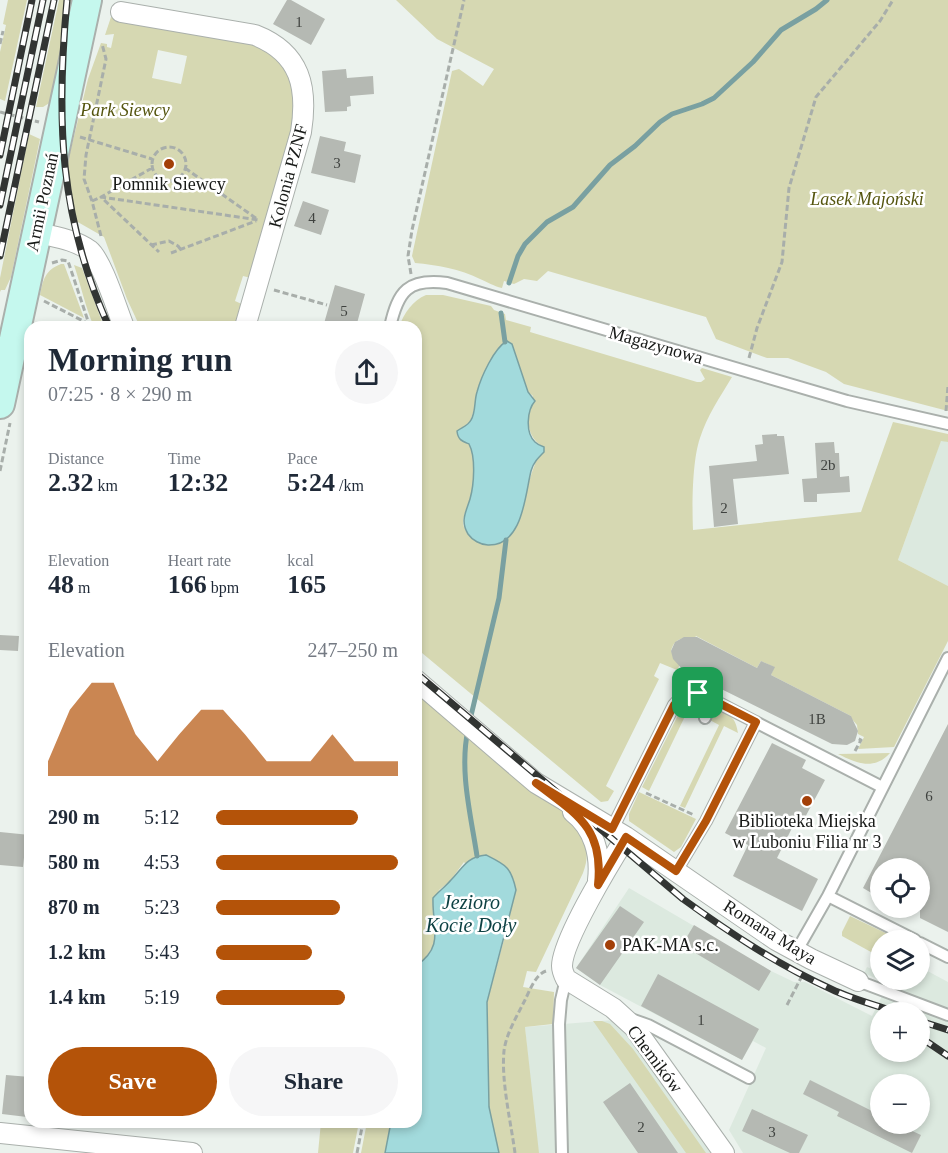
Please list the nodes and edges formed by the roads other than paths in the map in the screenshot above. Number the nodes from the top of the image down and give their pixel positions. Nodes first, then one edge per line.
1 (87, 0) edge
2 (121, 12) dead end
3 (35, 232) junction
4 (122, 321) edge
5 (246, 321) edge
6 (392, 321) edge
7 (0, 404) edge
8 (946, 423) edge
9 (948, 658) edge
10 (422, 678) edge
11 (713, 700) junction
12 (705, 718) dead end
13 (756, 722) junction
14 (526, 770) junction
15 (882, 787) junction
16 (614, 830) junction
17 (676, 871) junction
18 (598, 885) junction
19 (828, 896) junction
20 (895, 930) edge
21 (930, 948) edge
22 (796, 952) junction
23 (948, 957) edge
24 (564, 972) junction
25 (858, 981) joint
26 (948, 1015) edge
27 (625, 1018) junction
28 (749, 1078) dead end
29 (0, 1133) edge
30 (192, 1153) edge
31 (562, 1153) edge
32 (724, 1153) edge

1 - 3 main road, Armii Poznań
2 - 5 street, Kolonia PZNF
3 - 4 street
3 - 7 main road, Armii Poznań
6 - 8 lane, Magazynowa
9 - 15 lane
10 - 14 street, Romana Maya
11 - 12 lane
11 - 13 lane
11 - 16 lane
13 - 15 lane
13 - 17 lane
14 - 16 street, Romana Maya
14 - 16 street, Romana Maya
14 - 18 street
15 - 19 lane
16 - 17 street, Romana Maya
16 - 18 street
17 - 22 street, Romana Maya
18 - 24 street
19 - 20 lane
19 - 22 lane
21 - 23 lane
22 - 25 street, Romana Maya
24 - 27 street, Chemików
24 - 31 lane
25 - 26 lane, Romana Maya
27 - 28 lane
27 - 32 street, Chemików
29 - 30 street

